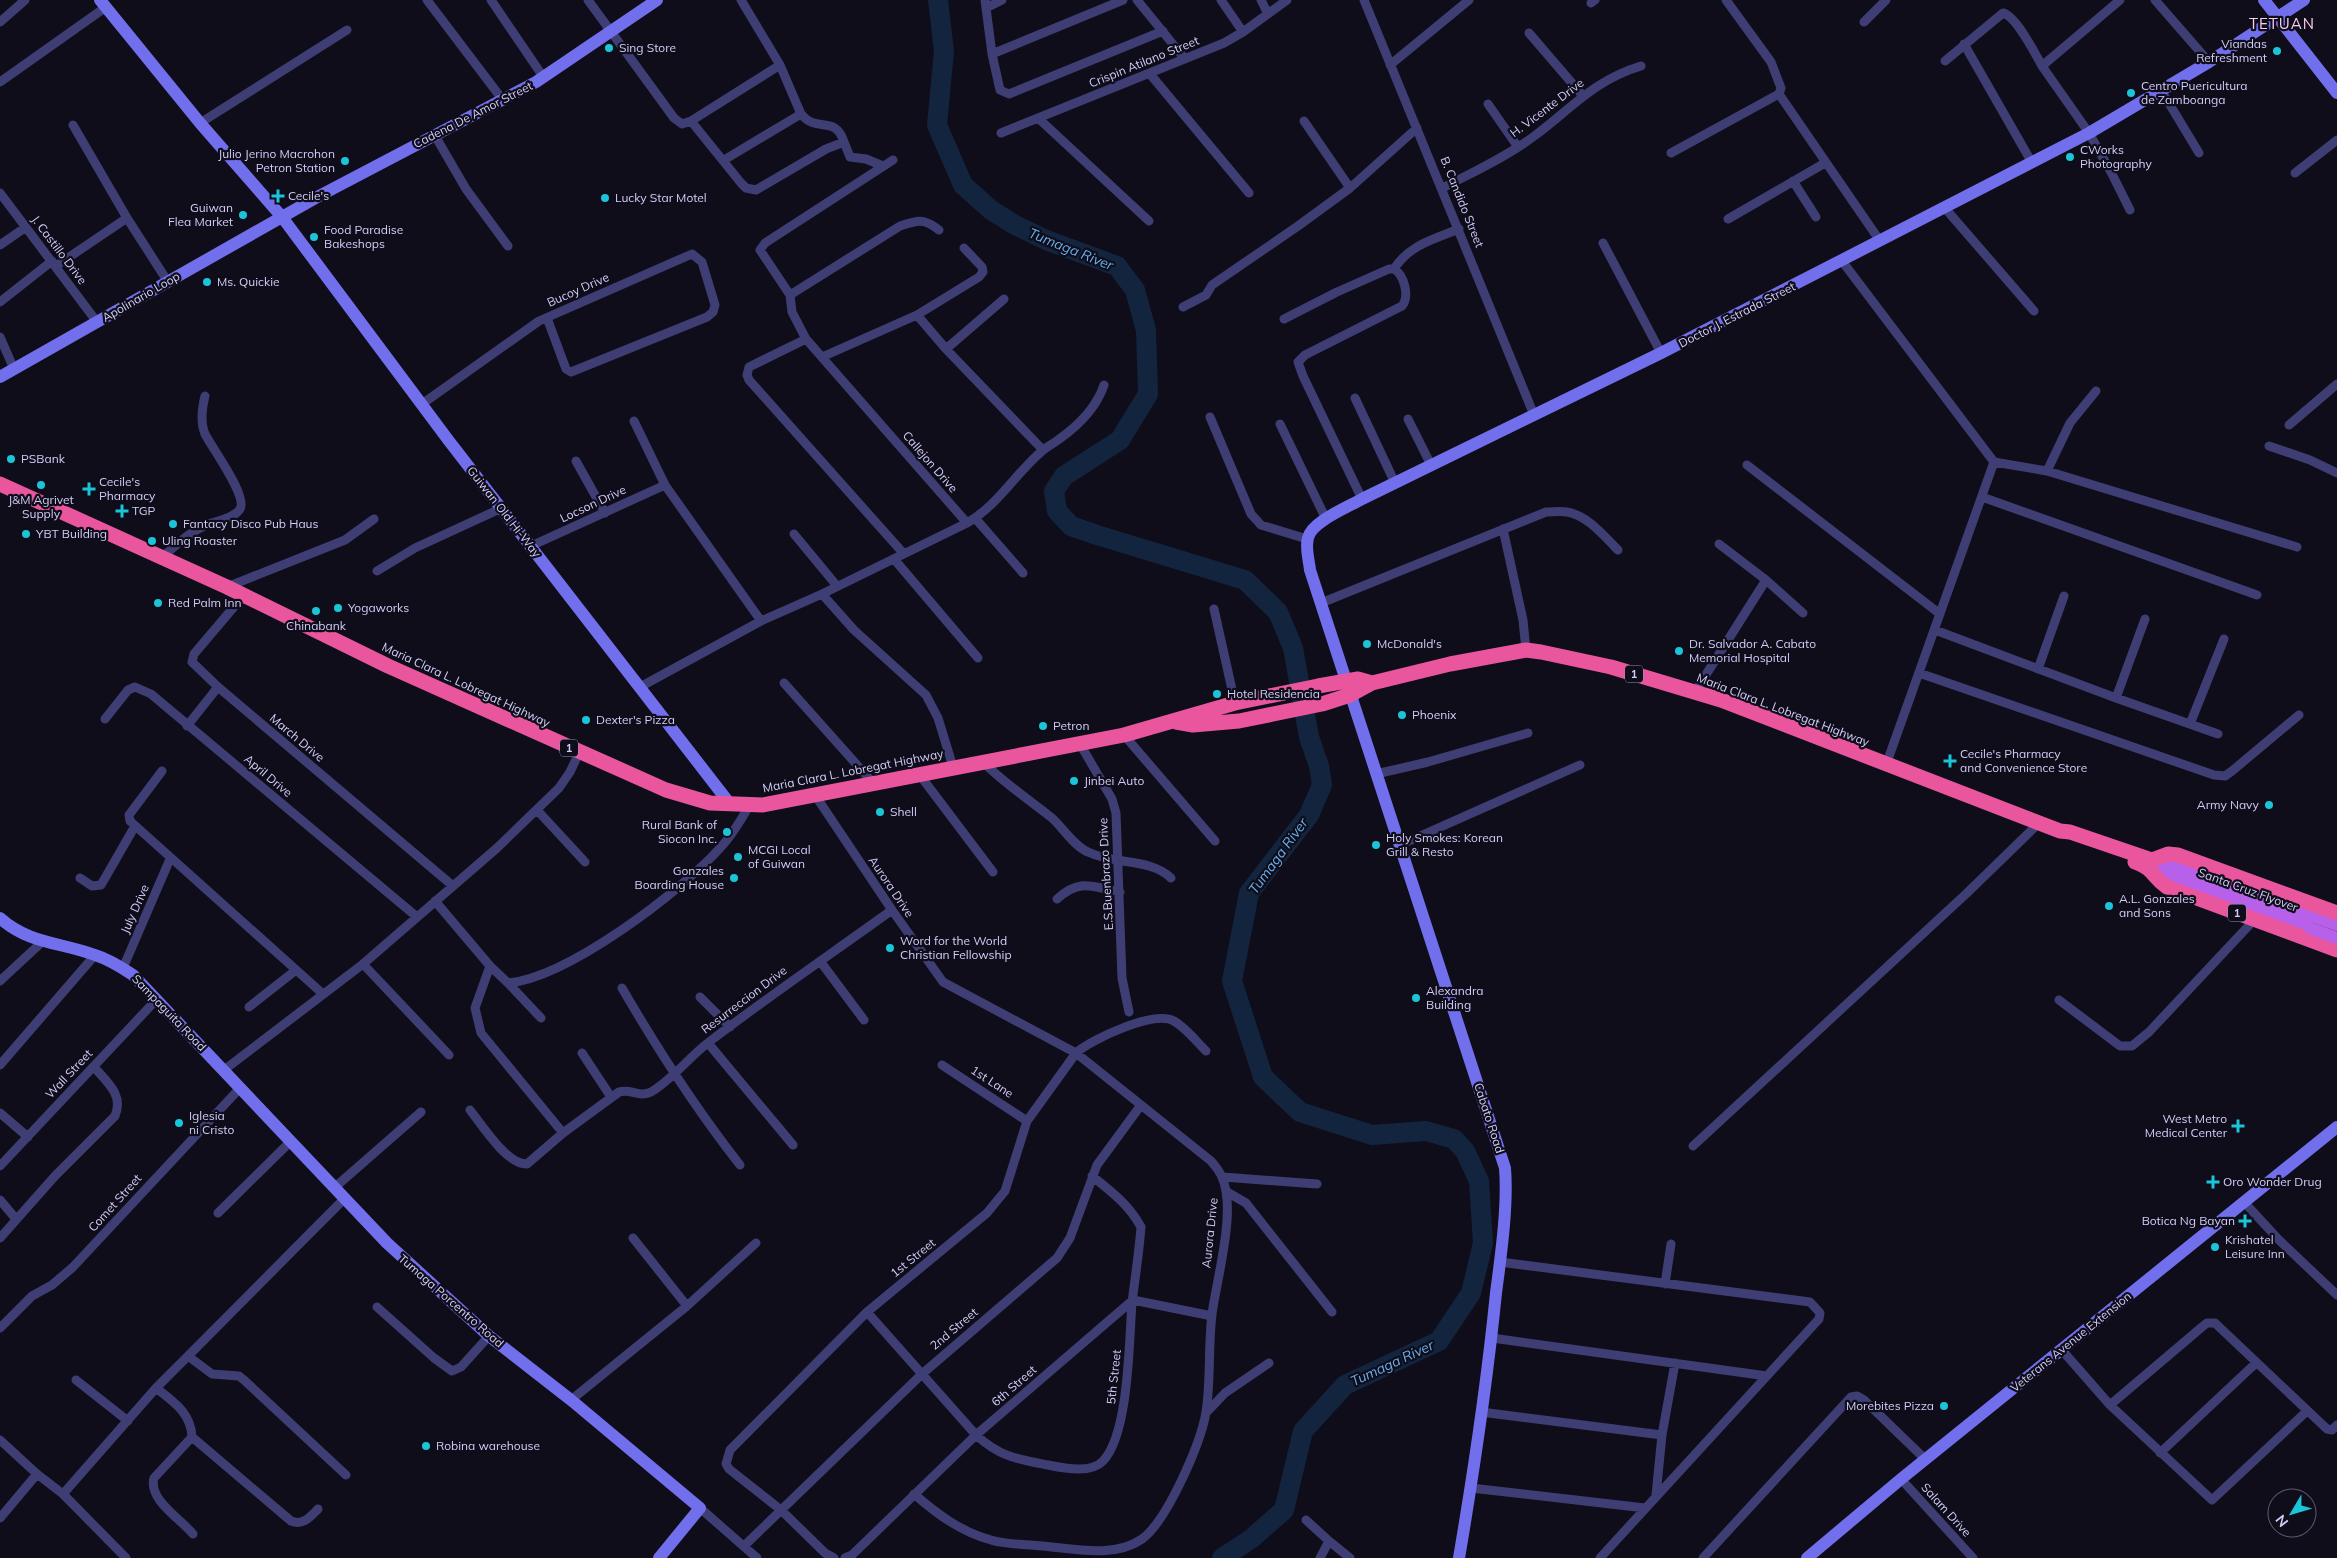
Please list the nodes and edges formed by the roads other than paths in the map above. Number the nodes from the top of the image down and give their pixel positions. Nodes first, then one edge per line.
1 (24, 0) edge
2 (427, 0) edge
3 (491, 0) edge
4 (588, 0) edge
5 (657, 0) edge
6 (741, 0) edge
7 (1002, 0) edge
8 (1123, 0) edge
9 (1137, 0) edge
10 (1221, 0) edge
11 (1261, 0) edge
12 (1287, 0) edge
13 (1364, 0) edge
14 (1469, 0) edge
15 (1726, 0) edge
16 (1886, 0) edge
17 (2120, 0) edge
18 (2154, 0) edge
19 (2264, 0) edge
20 (2304, 0) edge
21 (103, 4) edge
22 (986, 4) edge
23 (1268, 14) junction
24 (2279, 18) junction
25 (0, 22) edge
26 (1864, 22) dead end
27 (347, 30) dead end
28 (611, 31) junction
29 (1163, 31) junction
30 (1243, 32) junction
31 (1529, 33) dead end
32 (1964, 44) junction
33 (992, 54) junction
34 (1185, 59) junction
35 (1945, 61) dead end
36 (2209, 62) junction
37 (780, 65) junction
38 (1390, 65) junction
39 (1641, 66) dead end
40 (2042, 66) junction
41 (1150, 74) junction
42 (544, 78) junction
43 (0, 82) edge
44 (2161, 90) junction
45 (2337, 93) edge
46 (1779, 94) junction
47 (1583, 96) junction
48 (502, 99) junction
49 (1488, 104) dead end
50 (801, 114) junction
51 (1038, 118) junction
52 (691, 121) junction
53 (1304, 121) dead end
54 (200, 123) junction
55 (73, 125) dead end
56 (1417, 128) junction
57 (1002, 133) dead end
58 (2089, 133) junction
59 (434, 134) junction
60 (2337, 140) edge
61 (844, 142) junction
62 (1518, 147) junction
63 (1671, 153) dead end
64 (2198, 153) dead end
65 (724, 160) junction
66 (893, 160) dead end
67 (2031, 161) junction
68 (1825, 162) junction
69 (883, 166) junction
70 (2296, 173) dead end
71 (1793, 181) junction
72 (1350, 188) junction
73 (1443, 188) junction
74 (0, 193) edge
75 (1249, 193) dead end
76 (1944, 207) junction
77 (2130, 210) dead end
78 (282, 217) junction
79 (1816, 217) dead end
80 (127, 218) junction
81 (1728, 219) dead end
82 (1149, 221) dead end
83 (26, 227) junction
84 (1459, 228) junction
85 (939, 230) dead end
86 (1880, 241) junction
87 (1603, 243) dead end
88 (0, 245) edge
89 (508, 246) dead end
90 (964, 248) dead end
91 (1842, 261) junction
92 (54, 264) junction
93 (1394, 268) junction
94 (168, 282) junction
95 (790, 295) junction
96 (1004, 299) dead end
97 (0, 302) edge
98 (1183, 307) dead end
99 (2034, 311) dead end
100 (917, 315) junction
101 (547, 318) junction
102 (1284, 319) dead end
103 (97, 322) junction
104 (0, 337) edge
105 (806, 340) junction
106 (946, 349) junction
107 (1660, 353) junction
108 (822, 357) junction
109 (14, 369) junction
110 (0, 377) edge
111 (2337, 384) edge
112 (1104, 385) dead end
113 (2096, 391) dead end
114 (205, 396) dead end
115 (1355, 398) dead end
116 (422, 404) junction
117 (1534, 415) junction
118 (1210, 418) dead end
119 (1408, 419) dead end
120 (634, 421) dead end
121 (1280, 424) dead end
122 (2289, 425) dead end
123 (2269, 446) dead end
124 (1042, 450) junction
125 (576, 461) dead end
126 (1994, 462) junction
127 (1431, 465) junction
128 (1746, 465) dead end
129 (2047, 471) junction
130 (2337, 473) edge
131 (1395, 483) junction
132 (0, 484) edge
133 (665, 485) junction
134 (1982, 497) junction
135 (1362, 499) junction
136 (502, 508) junction
137 (605, 513) junction
138 (374, 519) dead end
139 (1326, 519) junction
140 (971, 521) junction
141 (1503, 529) junction
142 (794, 534) dead end
143 (1308, 539) junction
144 (1718, 544) dead end
145 (531, 546) junction
146 (2297, 547) dead end
147 (1618, 550) dead end
148 (904, 554) junction
149 (162, 557) junction
150 (894, 559) junction
151 (377, 571) dead end
152 (1023, 573) dead end
153 (1766, 580) junction
154 (837, 586) junction
155 (227, 587) junction
156 (822, 594) junction
157 (244, 595) junction
158 (2257, 595) dead end
159 (2064, 596) dead end
160 (1321, 604) junction
161 (1214, 609) dead end
162 (1803, 613) dead end
163 (1940, 614) junction
164 (2145, 619) dead end
165 (761, 621) junction
166 (1935, 630) junction
167 (2224, 639) dead end
168 (1526, 650) junction
169 (978, 658) dead end
170 (2038, 669) junction
171 (1919, 673) junction
172 (784, 683) dead end
173 (218, 687) junction
174 (640, 687) junction
175 (1348, 688) junction
176 (1695, 692) junction
177 (2116, 698) junction
178 (1235, 703) junction
179 (2299, 715) dead end
180 (105, 719) dead end
181 (1176, 722) junction
182 (2190, 724) junction
183 (187, 726) junction
184 (1528, 733) dead end
185 (2218, 734) dead end
186 (1124, 736) junction
187 (1080, 744) junction
188 (579, 753) junction
189 (983, 762) junction
190 (1580, 765) dead end
191 (1886, 765) junction
192 (953, 767) junction
193 (162, 771) dead end
194 (918, 774) junction
195 (1376, 774) junction
196 (874, 784) junction
197 (816, 795) junction
198 (730, 804) junction
199 (749, 806) junction
200 (537, 810) junction
201 (135, 826) junction
202 (2050, 827) junction
203 (1215, 841) dead end
204 (1400, 845) junction
205 (170, 859) junction
206 (585, 862) dead end
207 (1117, 862) junction
208 (2151, 864) junction
209 (993, 872) dead end
210 (80, 878) dead end
211 (1171, 878) dead end
212 (453, 886) junction
213 (1120, 892) junction
214 (1057, 899) dead end
215 (436, 901) junction
216 (892, 910) junction
217 (2337, 913) edge
218 (417, 917) junction
219 (0, 918) edge
220 (2255, 919) junction
221 (2312, 922) junction
222 (2337, 925) edge
223 (42, 942) junction
224 (2336, 943) edge
225 (95, 955) junction
226 (820, 961) junction
227 (363, 964) junction
228 (490, 966) junction
229 (123, 968) junction
230 (296, 970) junction
231 (0, 981) edge
232 (508, 983) junction
233 (622, 988) dead end
234 (322, 994) junction
235 (700, 998) dead end
236 (157, 999) junction
237 (2059, 1000) dead end
238 (249, 1007) dead end
239 (1129, 1012) dead end
240 (541, 1018) dead end
241 (864, 1020) dead end
242 (730, 1027) junction
243 (708, 1043) junction
244 (1206, 1051) dead end
245 (582, 1053) dead end
246 (1076, 1053) junction
247 (449, 1055) dead end
248 (0, 1065) edge
249 (942, 1066) dead end
250 (94, 1067) junction
251 (224, 1070) junction
252 (674, 1073) junction
253 (241, 1087) junction
254 (611, 1097) junction
255 (1141, 1105) junction
256 (470, 1110) dead end
257 (421, 1112) dead end
258 (0, 1113) edge
259 (1027, 1121) junction
260 (2337, 1127) edge
261 (563, 1133) junction
262 (28, 1137) junction
263 (291, 1141) junction
264 (793, 1145) dead end
265 (1694, 1146) dead end
266 (740, 1165) dead end
267 (0, 1166) edge
268 (1092, 1176) junction
269 (1223, 1177) junction
270 (1317, 1184) dead end
271 (334, 1188) junction
272 (1227, 1192) junction
273 (344, 1199) junction
274 (0, 1200) edge
275 (2244, 1202) junction
276 (218, 1213) dead end
277 (16, 1218) junction
278 (0, 1238) edge
279 (633, 1238) dead end
280 (756, 1243) dead end
281 (1671, 1244) dead end
282 (1500, 1262) junction
283 (1665, 1284) junction
284 (2337, 1294) edge
285 (1133, 1300) junction
286 (687, 1306) junction
287 (377, 1307) dead end
288 (867, 1312) junction
289 (1332, 1312) dead end
290 (1212, 1316) junction
291 (1, 1325) edge
292 (489, 1336) junction
293 (1492, 1338) junction
294 (2061, 1349) junction
295 (188, 1356) junction
296 (1269, 1363) dead end
297 (1675, 1363) junction
298 (2256, 1363) junction
299 (922, 1374) junction
300 (1767, 1376) junction
301 (76, 1380) dead end
302 (156, 1388) junction
303 (571, 1400) junction
304 (2110, 1405) junction
305 (2307, 1411) junction
306 (1481, 1412) junction
307 (1206, 1413) junction
308 (128, 1420) junction
309 (2337, 1425) edge
310 (976, 1435) junction
311 (1662, 1435) junction
312 (192, 1437) junction
313 (0, 1440) edge
314 (2160, 1453) junction
315 (1925, 1459) junction
316 (37, 1474) junction
317 (346, 1475) dead end
318 (1901, 1478) junction
319 (1471, 1488) junction
320 (63, 1494) junction
321 (914, 1494) junction
322 (1656, 1495) junction
323 (700, 1508) junction
324 (1645, 1508) junction
325 (318, 1509) dead end
326 (781, 1510) junction
327 (0, 1518) edge
328 (1306, 1520) dead end
329 (193, 1534) dead end
330 (1329, 1541) junction
331 (744, 1546) junction
332 (126, 1558) edge
333 (659, 1558) edge
334 (757, 1558) edge
335 (834, 1558) edge
336 (845, 1558) edge
337 (1320, 1558) edge
338 (1350, 1558) edge
339 (1461, 1558) edge
340 (1600, 1558) edge
341 (1703, 1558) edge
342 (1807, 1558) edge
343 (1973, 1558) edge

1 - 25 street
2 - 48 street
3 - 42 street
4 - 28 street
5 - 28 street, Cadena De Amor Street
6 - 37 street
7 - 22 street
8 - 33 street
9 - 29 street
10 - 30 street
11 - 23 street
12 - 23 street, Crispin Atilano Street
13 - 38 street, B. Candido Street
14 - 38 street
15 - 46 street
16 - 26 street
17 - 40 street
18 - 36 street
19 - 24 street
20 - 24 street, Doctor J. Estrada Street
21 - 43 street
21 - 54 street, Guiwan Old Hi-Way
22 - 33 street
23 - 30 street, Crispin Atilano Street
24 - 36 street, Doctor J. Estrada Street
24 - 45 street
27 - 54 street
28 - 42 street, Cadena De Amor Street
28 - 52 street
29 - 33 street
29 - 34 street
30 - 34 street, Crispin Atilano Street
31 - 47 street
32 - 35 street
32 - 40 street
32 - 67 street
34 - 41 street, Crispin Atilano Street
36 - 44 street, Doctor J. Estrada Street
37 - 50 street
37 - 52 street
38 - 56 street, B. Candido Street
39 - 47 street, H. Vicente Drive
40 - 58 street
41 - 51 street, Crispin Atilano Street
41 - 75 street
42 - 48 street, Cadena De Amor Street
44 - 58 street, Doctor J. Estrada Street
44 - 64 street
46 - 63 street
46 - 68 street
47 - 62 street, H. Vicente Drive
48 - 59 street, Cadena De Amor Street
49 - 62 street
50 - 61 street
50 - 65 street
51 - 57 street, Crispin Atilano Street
51 - 82 street
52 - 65 street
53 - 72 street
54 - 78 street, Guiwan Old Hi-Way
55 - 80 street
56 - 72 street
56 - 73 street, B. Candido Street
58 - 67 street, Doctor J. Estrada Street
58 - 77 street
59 - 78 street, Cadena De Amor Street
59 - 89 street
60 - 70 street
61 - 65 street
61 - 69 street
62 - 73 street, H. Vicente Drive
66 - 69 street, Callejon Drive
67 - 76 street, Doctor J. Estrada Street
68 - 71 street
68 - 86 street
69 - 95 street, Callejon Drive
71 - 79 street
71 - 81 street
72 - 98 street
73 - 84 street, B. Candido Street
74 - 83 street, J. Castillo Drive
76 - 86 street, Doctor J. Estrada Street
76 - 99 street
78 - 94 street, Apolinario Loop
78 - 116 street, Guiwan Old Hi-Way
80 - 92 street
80 - 94 street
83 - 88 street
83 - 92 street, J. Castillo Drive
84 - 93 street
84 - 117 street, B. Candido Street
85 - 95 street
86 - 91 street, Doctor J. Estrada Street
87 - 107 street
90 - 100 street
91 - 107 street, Doctor J. Estrada Street
91 - 126 street
92 - 97 street
92 - 103 street, J. Castillo Drive
93 - 102 street
93 - 135 street
94 - 103 street, Apolinario Loop
95 - 105 street, Callejon Drive
96 - 106 street
100 - 106 street
100 - 108 street
101 - 101 street, Bucoy Drive
101 - 116 street, Bucoy Drive
103 - 109 street, Apolinario Loop
104 - 109 street
105 - 108 street, Callejon Drive
105 - 148 street
106 - 124 street
107 - 117 street, Doctor J. Estrada Street
108 - 140 street, Callejon Drive
109 - 110 street, Apolinario Loop
111 - 122 street
112 - 124 street
113 - 129 street
114 - 149 street
115 - 131 street
116 - 136 street, Guiwan Old Hi-Way
117 - 127 street, Doctor J. Estrada Street
118 - 143 street
119 - 127 street
120 - 133 street
121 - 139 street
123 - 130 street
124 - 140 street
125 - 137 street
126 - 129 street
126 - 134 street
127 - 131 street, Doctor J. Estrada Street
128 - 163 street
129 - 146 street
131 - 135 street, Doctor J. Estrada Street
132 - 149 highway, Maria Clara L. Lobregat Highway / 1
133 - 137 street, Locson Drive
133 - 165 street
134 - 158 street
134 - 163 street
135 - 139 street, Doctor J. Estrada Street
136 - 145 street, Guiwan Old Hi-Way
136 - 151 street
137 - 145 street, Locson Drive
138 - 155 street
139 - 143 street, Doctor J. Estrada Street
140 - 148 street
140 - 152 street, Callejon Drive
141 - 147 street
141 - 160 street
141 - 168 street
142 - 154 street
143 - 160 street
144 - 153 street
145 - 174 street, Guiwan Old Hi-Way
148 - 150 street
149 - 155 highway, Maria Clara L. Lobregat Highway / 1
150 - 154 street
150 - 169 street
153 - 162 street
153 - 176 street
154 - 156 street
155 - 157 highway, Maria Clara L. Lobregat Highway / 1
156 - 165 street
156 - 192 street
157 - 173 street, March Drive
157 - 188 highway, Maria Clara L. Lobregat Highway / 1
159 - 170 street
160 - 175 street
161 - 178 street
163 - 166 street
164 - 177 street
165 - 174 street
166 - 170 street
166 - 171 street
167 - 182 street
168 - 175 highway, Maria Clara L. Lobregat Highway / 1
168 - 176 highway, Maria Clara L. Lobregat Highway / 1
170 - 177 street
171 - 179 street
171 - 191 street
172 - 196 street
173 - 183 street
173 - 212 street, March Drive
174 - 198 street, Guiwan Old Hi-Way
175 - 178 highway, Maria Clara L. Lobregat Highway / 1
175 - 181 highway, Maria Clara L. Lobregat Highway / 1
175 - 195 street, Cabato Road
176 - 191 highway, Maria Clara L. Lobregat Highway / 1
177 - 182 street
178 - 181 highway, Maria Clara L. Lobregat Highway / 1
180 - 183 street, April Drive
181 - 186 highway, Maria Clara L. Lobregat Highway / 1
182 - 185 street
183 - 218 street, April Drive
184 - 195 street
186 - 187 highway, Maria Clara L. Lobregat Highway / 1
186 - 203 street
187 - 189 highway, Maria Clara L. Lobregat Highway / 1
187 - 207 street, E.S.Buenbrazo Drive
188 - 198 highway, Maria Clara L. Lobregat Highway / 1
188 - 200 street
189 - 192 highway, Maria Clara L. Lobregat Highway / 1
189 - 207 street
190 - 204 street
191 - 202 highway, Maria Clara L. Lobregat Highway / 1
192 - 194 highway, Maria Clara L. Lobregat Highway / 1
193 - 201 street
194 - 196 highway, Maria Clara L. Lobregat Highway / 1
194 - 209 street
195 - 204 street, Cabato Road
196 - 197 highway, Maria Clara L. Lobregat Highway / 1
197 - 199 highway, Maria Clara L. Lobregat Highway / 1
197 - 216 street, Aurora Drive
198 - 199 highway, Maria Clara L. Lobregat Highway / 1
199 - 232 street
200 - 206 street
200 - 212 street
201 - 205 street
201 - 210 street
202 - 208 highway, Maria Clara L. Lobregat Highway
202 - 265 street
204 - 282 street, Cabato Road
205 - 229 street, July Drive
205 - 230 street
207 - 211 street
207 - 213 street, E.S.Buenbrazo Drive
208 - 217 highway
208 - 220 highway, 1
208 - 221 main road, Santa Cruz Flyover
212 - 215 street
213 - 214 street
213 - 239 street, E.S.Buenbrazo Drive
215 - 218 street
215 - 228 street
216 - 226 street, Resurreccion Drive
216 - 246 street, Aurora Drive
218 - 227 street
219 - 223 street, Sampaguita Road
220 - 224 highway, 1
220 - 237 street
221 - 222 main road, Santa Cruz Flyover
221 - 224 main road, Santa Cruz Flyover, bridge
223 - 225 street, Sampaguita Road
223 - 231 street
225 - 229 street, Sampaguita Road
225 - 248 street
226 - 241 street
226 - 242 street, Resurreccion Drive
227 - 234 street
227 - 247 street
228 - 232 street
228 - 261 street
229 - 236 street, Sampaguita Road
230 - 234 street
230 - 238 street
232 - 240 street
233 - 252 street
234 - 251 street
235 - 242 street
236 - 250 street, Wall Street
236 - 251 street, Sampaguita Road
242 - 243 street, Resurreccion Drive
243 - 252 street, Resurreccion Drive
243 - 264 street
244 - 246 street
245 - 254 street
246 - 255 street, Aurora Drive
246 - 259 street, 1st Street
249 - 259 street, 1st Lane
250 - 262 street, Wall Street
250 - 277 street
251 - 253 street, Tumaga Porcentro Road
252 - 254 street, Resurreccion Drive
252 - 266 street
253 - 263 street, Tumaga Porcentro Road
253 - 291 street, Comet Street
254 - 261 street
255 - 268 street, 2nd Street
255 - 269 street, Aurora Drive
256 - 261 street
257 - 271 street
258 - 262 street
259 - 288 street, 1st Street
260 - 275 street, Veterans Avenue Extension
262 - 267 street, Wall Street
263 - 271 street, Tumaga Porcentro Road
263 - 276 street
268 - 285 street, 5th Street
268 - 299 street, 2nd Street
269 - 270 street
269 - 272 street, Aurora Drive
271 - 273 street, Tumaga Porcentro Road
272 - 289 street
272 - 290 street, Aurora Drive
273 - 292 street, Tumaga Porcentro Road
273 - 295 street
274 - 277 street
275 - 284 street
275 - 294 street, Veterans Avenue Extension
277 - 278 street
279 - 286 street
280 - 286 street
281 - 283 street
282 - 283 street
282 - 293 street, Cabato Road
283 - 300 street
285 - 290 street
285 - 310 street, 6th Street
285 - 310 street, 5th Street
286 - 303 street
287 - 292 street
288 - 299 street
288 - 326 street, 1st Street
290 - 307 street, Aurora Drive
292 - 303 street, Tumaga Porcentro Road
293 - 297 street
293 - 306 street, Cabato Road
294 - 304 street
294 - 315 street, Veterans Avenue Extension
295 - 302 street
295 - 317 street
296 - 307 street
297 - 300 street
297 - 311 street
298 - 304 street
298 - 305 street
298 - 314 street
299 - 310 street
299 - 326 street, 2nd Street
300 - 322 street
301 - 308 street
302 - 308 street
302 - 312 street
303 - 323 street, Tumaga Porcentro Road
304 - 314 street
305 - 309 street
305 - 314 street
306 - 311 street
306 - 319 street, Cabato Road
307 - 321 street, Aurora Drive
308 - 320 street
310 - 321 street, 6th Street
311 - 322 street
312 - 325 street
312 - 329 street
313 - 316 street
315 - 318 street, Veterans Avenue Extension
315 - 341 street
316 - 320 street
316 - 327 street
318 - 342 street, Veterans Avenue Extension
318 - 343 street, Salam Drive
319 - 324 street
319 - 339 street, Cabato Road
320 - 332 street
321 - 336 street, 6th Street
322 - 324 street
323 - 331 street
323 - 333 street
324 - 340 street
326 - 331 street, 2nd Street
326 - 335 street
328 - 330 street
330 - 337 street
330 - 338 street
331 - 334 street

